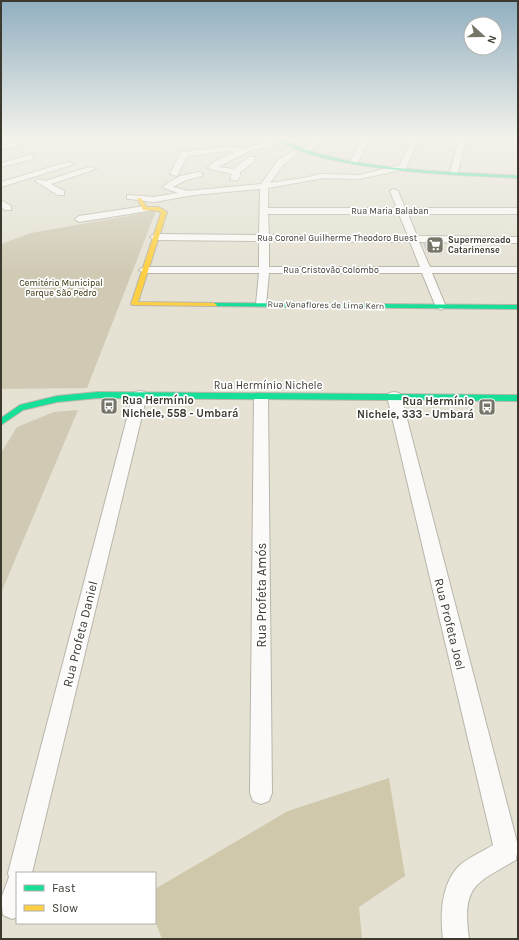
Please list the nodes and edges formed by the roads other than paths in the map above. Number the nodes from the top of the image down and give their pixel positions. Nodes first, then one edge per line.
1 (48, 183) edge
2 (170, 183) edge
3 (194, 183) edge
4 (230, 183) edge
5 (266, 183) edge
6 (282, 183) edge
7 (44, 184) joint
8 (264, 186) junction
9 (224, 190) junction
10 (394, 191) dead end
11 (61, 193) dead end
12 (188, 194) junction
13 (135, 198) joint
14 (145, 209) junction
15 (402, 210) junction
16 (263, 211) junction
17 (518, 211) edge
18 (79, 219) dead end
19 (155, 237) junction
20 (264, 238) junction
21 (413, 238) junction
22 (518, 240) edge
23 (426, 269) junction
24 (144, 270) junction
25 (264, 270) junction
26 (518, 270) edge
27 (261, 304) junction
28 (441, 307) junction
29 (518, 307) edge
30 (140, 396) junction
31 (394, 396) junction
32 (261, 397) junction
33 (518, 398) edge
34 (1, 422) edge
35 (261, 792) dead end
36 (513, 851) edge
37 (20, 872) edge
38 (456, 939) edge

1 - 7 street
2 - 12 street
3 - 9 street
4 - 9 street
5 - 8 street
6 - 8 street
7 - 11 street
8 - 9 street
8 - 16 street
9 - 12 street
10 - 15 street
12 - 13 street
13 - 14 street
14 - 18 street
14 - 19 street
15 - 16 street, Rua Maria Balaban
15 - 17 street, Rua Maria Balaban
15 - 21 street
16 - 20 street
19 - 20 street, Rua Coronel Guilherme Theodoro Buest
19 - 24 street
20 - 21 street, Rua Coronel Guilherme Theodoro Buest
20 - 25 street
21 - 22 street, Rua Coronel Guilherme Theodoro Buest
21 - 23 street
23 - 25 street, Rua Cristovão Colombo
23 - 26 street, Rua Cristovão Colombo
23 - 28 street
24 - 25 street, Rua Cristovão Colombo
24 - 27 street, Rua Vanaflores de Lima Kern
25 - 27 street
27 - 28 street, Rua Vanaflores de Lima Kern
28 - 29 street, Rua Vanaflores de Lima Kern
30 - 32 street, Rua Hermínio Nichele
30 - 34 street, Rua Hermínio Nichele
30 - 37 street, Rua Profeta Daniel
31 - 32 street, Rua Hermínio Nichele
31 - 33 street, Rua Hermínio Nichele
31 - 36 street, Rua Profeta Joel
32 - 35 street, Rua Profeta Amós
36 - 38 street

